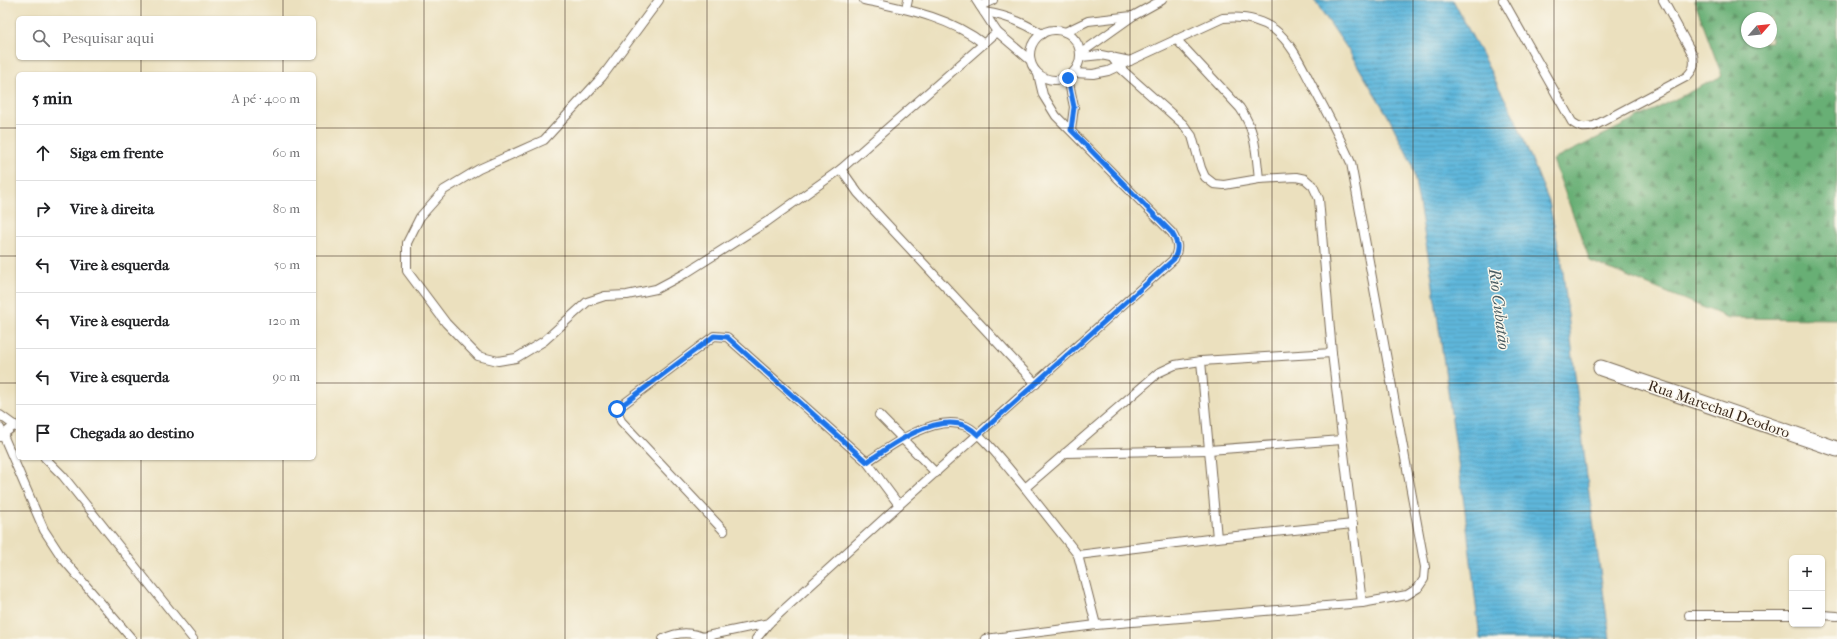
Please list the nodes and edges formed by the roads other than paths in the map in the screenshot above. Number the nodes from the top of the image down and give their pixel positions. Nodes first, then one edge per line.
1 (659, 0) edge
2 (864, 0) edge
3 (908, 0) edge
4 (993, 0) edge
5 (1162, 0) edge
6 (1503, 0) edge
7 (1663, 0) edge
8 (980, 6) edge
9 (906, 9) junction
10 (1133, 16) junction
11 (997, 32) junction
12 (1065, 32) junction
13 (1042, 34) junction
14 (1176, 39) junction
15 (984, 44) junction
16 (1081, 55) junction
17 (1111, 56) junction
18 (1030, 60) junction
19 (1130, 61) junction
20 (1119, 67) junction
21 (1038, 74) junction
22 (1071, 76) junction
23 (1071, 130) junction
24 (841, 169) junction
25 (1259, 179) junction
26 (1332, 352) junction
27 (1201, 361) junction
28 (1601, 368) dead end
29 (1036, 384) junction
30 (0, 415) edge
31 (879, 415) dead end
32 (16, 425) edge
33 (16, 426) edge
34 (1, 433) edge
35 (978, 435) junction
36 (902, 438) junction
37 (1342, 440) junction
38 (1837, 449) edge
39 (1209, 450) junction
40 (1064, 454) junction
41 (47, 460) edge
42 (867, 462) junction
43 (936, 473) junction
44 (1025, 488) junction
45 (899, 505) junction
46 (1353, 524) junction
47 (724, 531) dead end
48 (1217, 538) junction
49 (1078, 555) junction
50 (1362, 602) junction
51 (1688, 615) dead end
52 (1789, 615) edge
53 (1825, 616) edge
54 (1837, 616) edge
55 (769, 623) junction
56 (1096, 625) junction
57 (704, 638) edge
58 (132, 639) edge
59 (193, 639) edge
60 (663, 639) edge
61 (756, 639) edge
62 (985, 639) edge

1 - 24 lane
2 - 9 lane
3 - 9 lane
4 - 8 lane
5 - 10 lane
6 - 7 lane
8 - 11 lane
8 - 13 lane
9 - 15 lane
10 - 12 lane
10 - 16 lane
11 - 15 lane
11 - 18 lane
12 - 13 lane
12 - 16 lane
13 - 18 lane
14 - 19 lane
14 - 25 lane
14 - 50 lane
15 - 24 lane
16 - 17 lane
16 - 22 lane
17 - 19 lane
17 - 20 lane
18 - 21 lane
19 - 20 lane
20 - 22 lane
20 - 25 lane
21 - 22 lane
21 - 23 lane
22 - 23 lane
23 - 29 lane
24 - 29 lane
25 - 26 lane
26 - 27 lane
26 - 37 lane
27 - 39 lane
27 - 40 lane
28 - 38 street, Rua Marechal Deodoro
29 - 35 lane
30 - 32 lane
31 - 36 lane
33 - 34 lane
34 - 58 lane
35 - 36 lane
35 - 43 lane
35 - 44 lane
36 - 42 lane
36 - 43 lane
37 - 39 lane
37 - 46 lane
39 - 40 lane
39 - 48 lane
40 - 44 lane
41 - 59 lane
42 - 45 lane
42 - 47 lane
43 - 45 lane
44 - 49 lane
45 - 55 lane
46 - 48 lane
46 - 50 lane
48 - 49 lane
49 - 56 lane
50 - 56 lane
51 - 52 lane
53 - 54 lane
55 - 57 lane
55 - 61 lane
56 - 62 lane
57 - 60 lane

